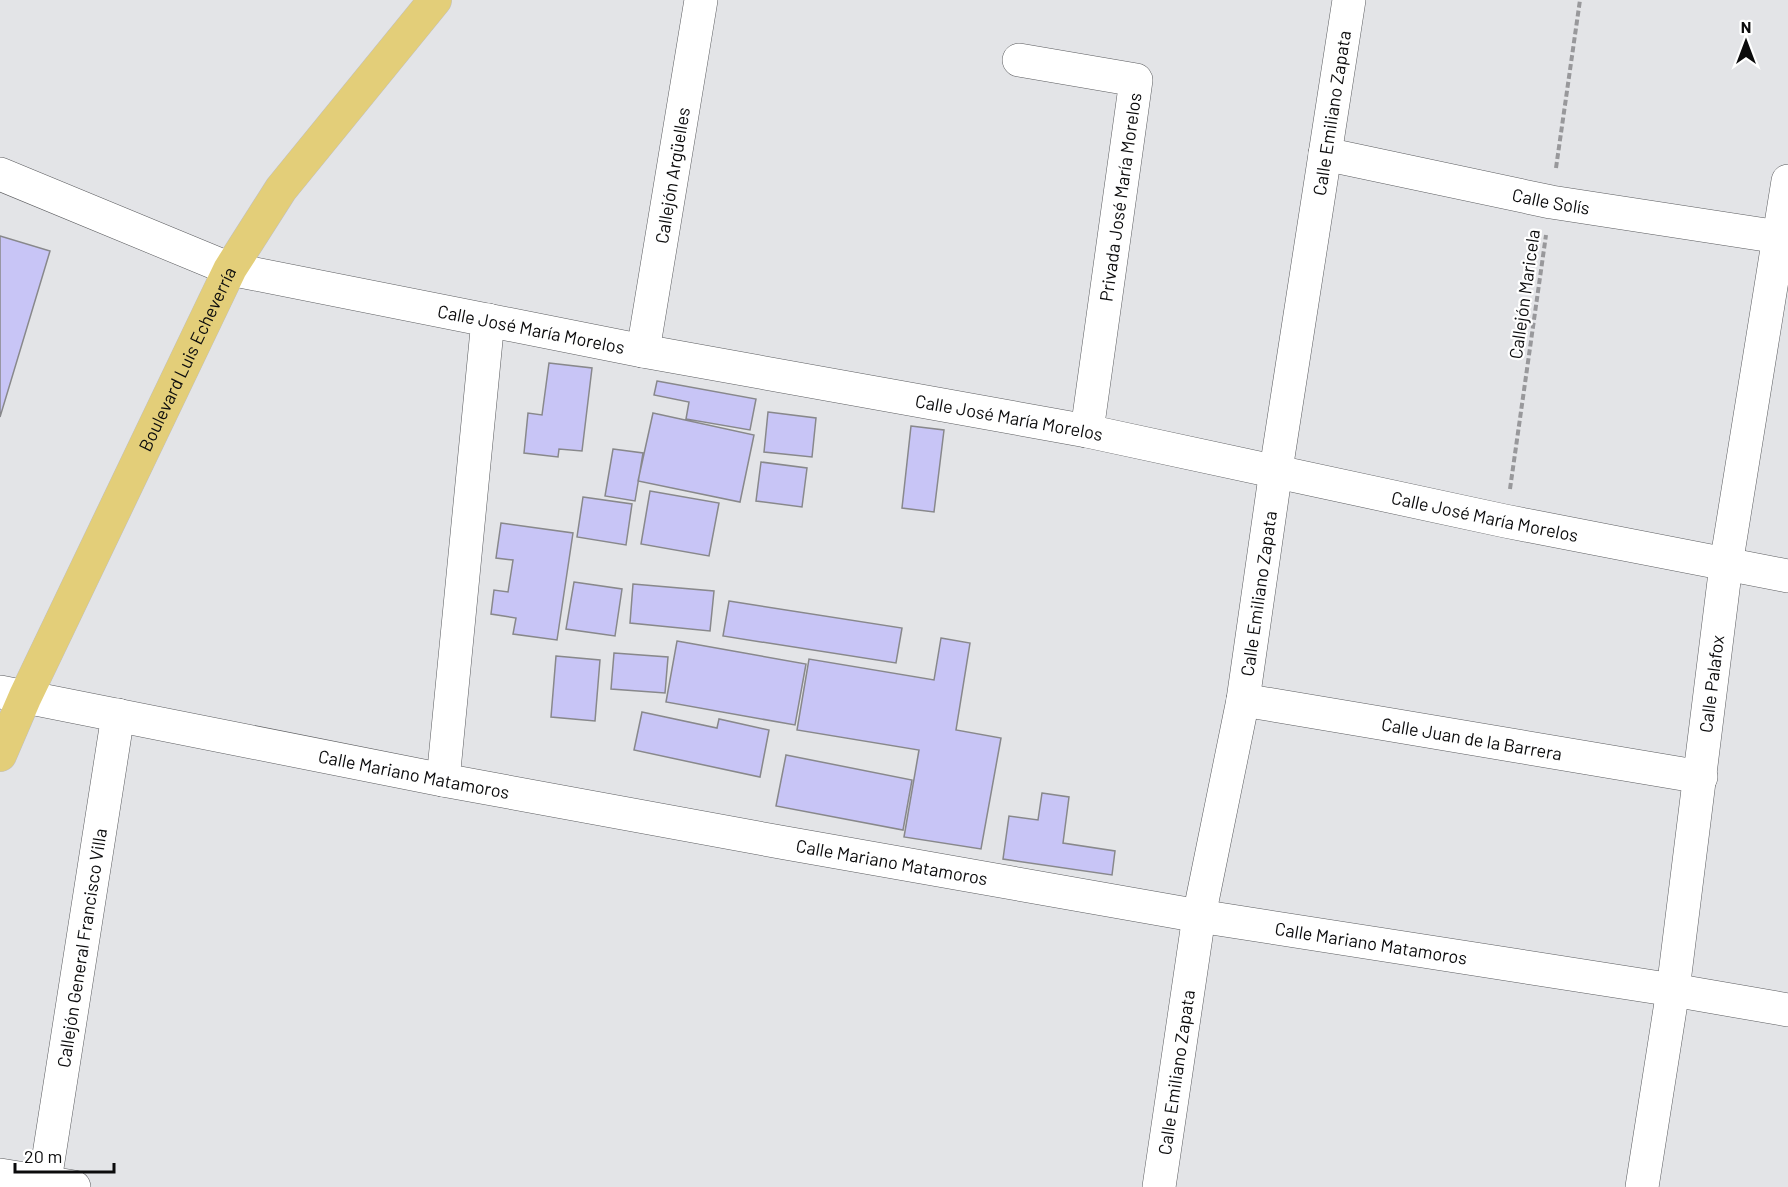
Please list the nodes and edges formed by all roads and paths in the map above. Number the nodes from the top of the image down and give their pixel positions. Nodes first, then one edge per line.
1 (435, 0) edge
2 (701, 0) edge
3 (1349, 0) edge
4 (1580, 0) edge
5 (1019, 60) dead end
6 (1325, 154) junction
7 (0, 174) edge
8 (1788, 181) edge
9 (1551, 202) junction
10 (1779, 237) junction
11 (230, 269) junction
12 (488, 320) junction
13 (643, 351) junction
14 (1086, 431) junction
15 (1276, 470) junction
16 (1505, 521) junction
17 (1726, 565) junction
18 (1788, 576) edge
19 (12, 694) edge
20 (1243, 700) junction
21 (118, 715) junction
22 (0, 755) edge
23 (1701, 777) junction
24 (442, 780) junction
25 (1199, 916) junction
26 (1673, 990) junction
27 (1788, 1010) edge
28 (0, 1175) edge
29 (54, 1185) edge
30 (1159, 1187) edge
31 (1642, 1187) edge

1 - 11 main road, Boulevard Luis Echeverría
2 - 13 street, Callejón Argüelles
3 - 6 street, Calle Emiliano Zapata
4 - 9 path, Callejón Maricela
5 - 14 street, Privada José María Morelos
6 - 9 street, Calle Solís
6 - 15 street, Calle Emiliano Zapata
7 - 11 street, Calle José María Morelos
8 - 10 street, Calle Palafox
9 - 10 street, Calle Solís
9 - 16 path, Callejón Maricela
10 - 17 street, Calle Palafox
11 - 12 street, Calle José María Morelos
11 - 19 main road, Boulevard Luis Echeverría
12 - 13 street, Calle José María Morelos
12 - 24 street
13 - 14 street, Calle José María Morelos
14 - 15 street, Calle José María Morelos
15 - 16 street, Calle José María Morelos
15 - 20 street, Calle Emiliano Zapata
16 - 17 street, Calle José María Morelos
17 - 18 street, Calle José María Morelos
17 - 23 street, Calle Palafox
19 - 21 street, Calle Mariano Matamoros
19 - 22 main road, Boulevard Luis Echeverría
20 - 23 street, Calle Juan de la Barrera
20 - 25 street, Calle Emiliano Zapata
21 - 24 street, Calle Mariano Matamoros
21 - 29 street, Callejón General Francisco Villa
23 - 26 street, Calle Palafox
24 - 25 street, Calle Mariano Matamoros
25 - 26 street, Calle Mariano Matamoros
25 - 30 street, Calle Emiliano Zapata
26 - 27 street, Calle Mariano Matamoros
26 - 31 street, Calle Palafox
28 - 29 street

